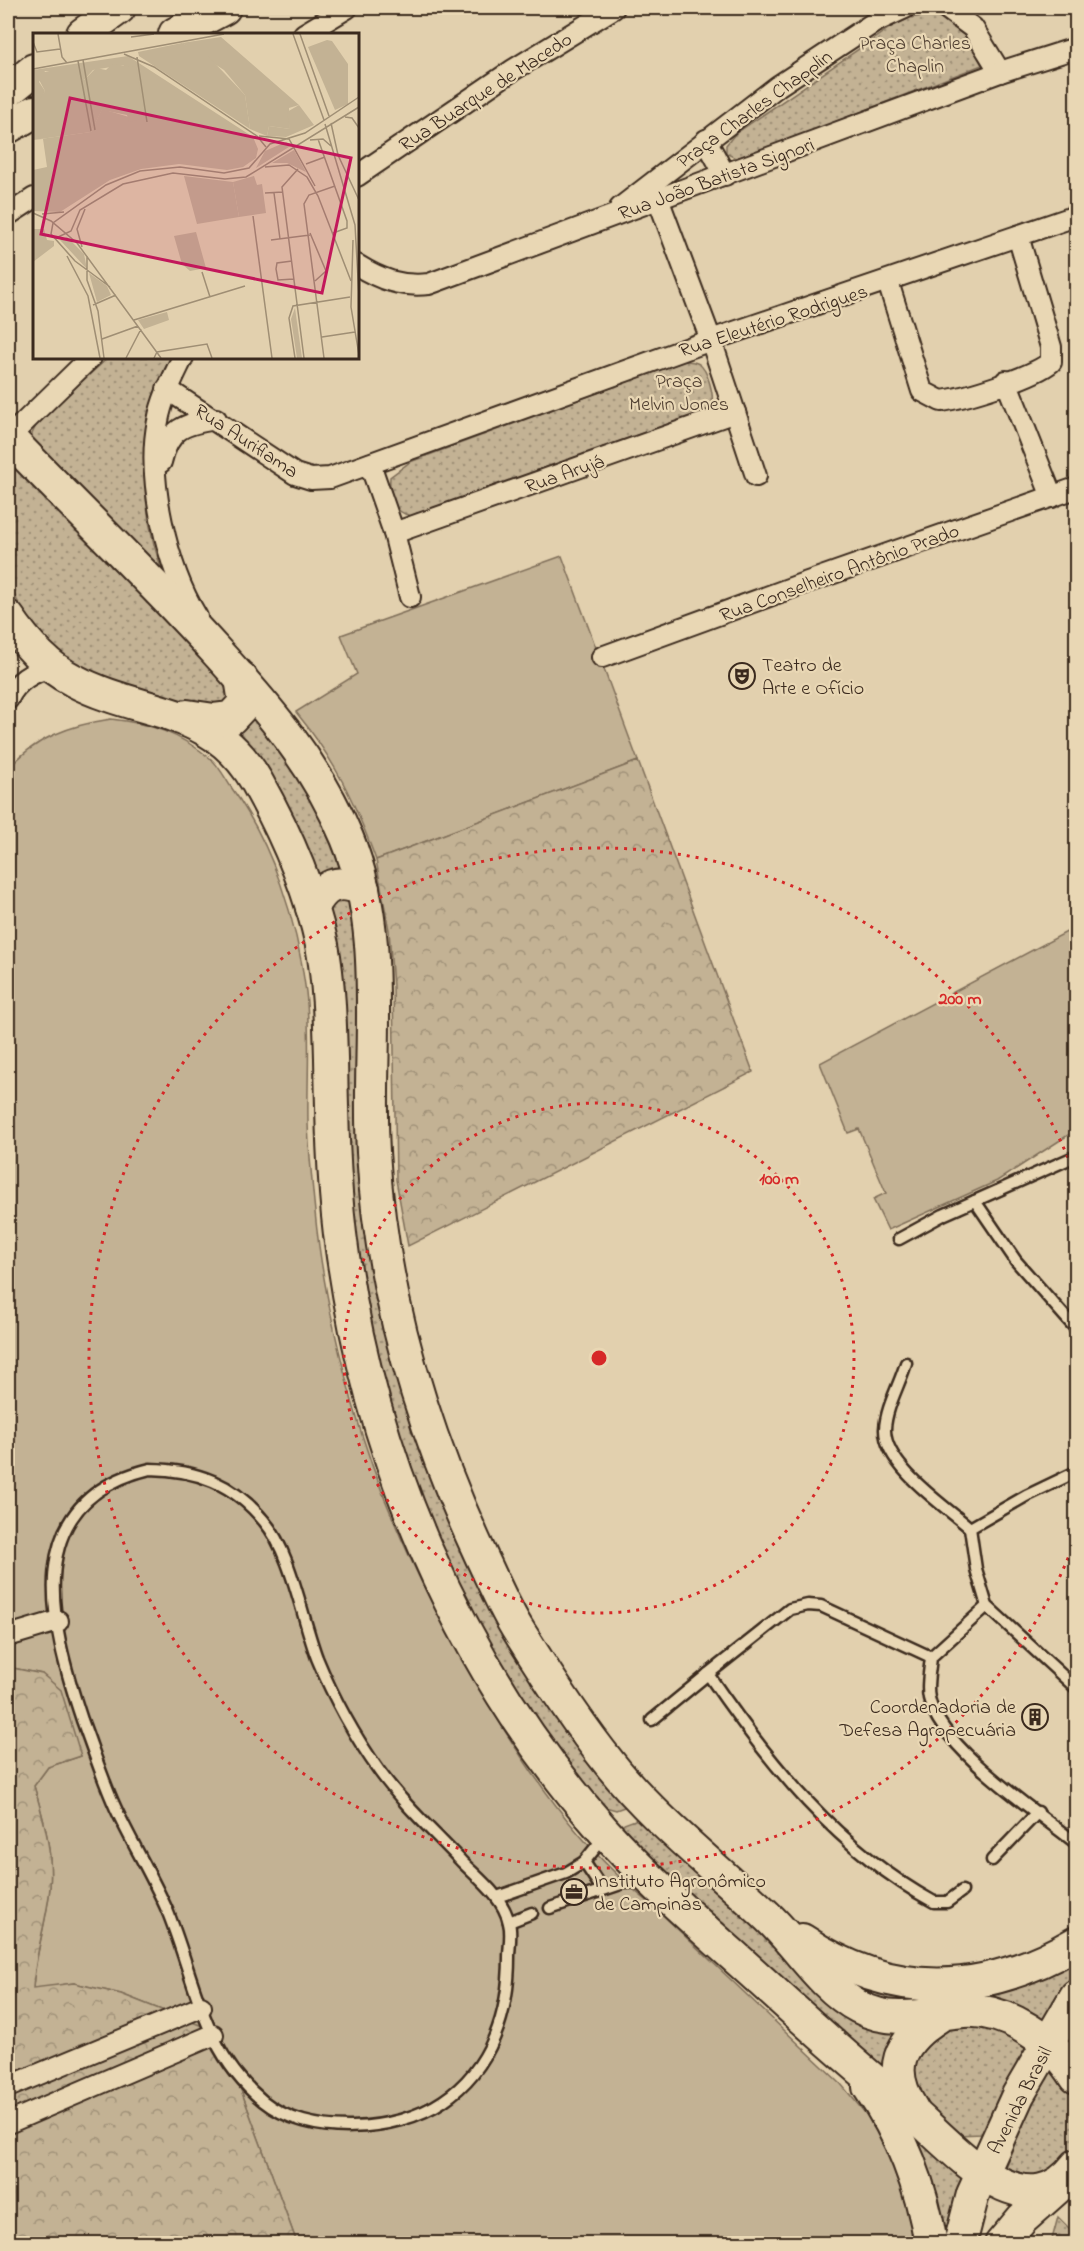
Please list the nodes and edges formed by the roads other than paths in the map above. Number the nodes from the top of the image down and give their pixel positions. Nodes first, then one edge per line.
1 (119, 8) edge
2 (224, 8) edge
3 (348, 8) edge
4 (905, 8) edge
5 (946, 8) edge
6 (608, 9) edge
7 (84, 33) edge
8 (177, 33) edge
9 (306, 33) edge
10 (1077, 48) edge
11 (33, 71) edge
12 (1000, 72) junction
13 (8, 91) edge
14 (33, 113) edge
15 (8, 127) edge
16 (706, 141) junction
17 (358, 175) edge
18 (725, 175) junction
19 (655, 190) junction
20 (33, 199) edge
21 (8, 215) edge
22 (1077, 216) edge
23 (1018, 236) junction
24 (358, 266) edge
25 (888, 282) junction
26 (711, 340) junction
27 (90, 358) edge
28 (182, 358) edge
29 (1006, 381) junction
30 (167, 389) junction
31 (735, 412) junction
32 (216, 419) junction
33 (8, 438) edge
34 (370, 464) junction
35 (756, 476) dead end
36 (1077, 488) edge
37 (158, 491) junction
38 (1052, 497) junction
39 (394, 533) junction
40 (410, 597) dead end
41 (8, 616) edge
42 (218, 653) junction
43 (602, 657) dead end
44 (53, 667) junction
45 (241, 678) junction
46 (8, 699) edge
47 (169, 713) junction
48 (363, 889) junction
49 (312, 908) junction
50 (1077, 1156) edge
51 (975, 1201) junction
52 (899, 1239) dead end
53 (1077, 1329) edge
54 (906, 1363) dead end
55 (1077, 1472) edge
56 (970, 1528) junction
57 (987, 1606) junction
58 (58, 1622) junction
59 (8, 1636) edge
60 (932, 1656) junction
61 (708, 1674) junction
62 (1077, 1688) edge
63 (652, 1720) dead end
64 (654, 1810) junction
65 (1038, 1812) junction
66 (607, 1833) junction
67 (1077, 1843) edge
68 (992, 1860) dead end
69 (584, 1862) junction
70 (654, 1883) junction
71 (602, 1889) junction
72 (962, 1891) dead end
73 (497, 1897) junction
74 (550, 1908) dead end
75 (532, 1913) dead end
76 (509, 1922) junction
77 (773, 1922) junction
78 (1077, 1943) edge
79 (1077, 1996) edge
80 (201, 2007) junction
81 (939, 2016) junction
82 (213, 2035) junction
83 (1048, 2044) junction
84 (853, 2065) junction
85 (1077, 2077) edge
86 (8, 2087) edge
87 (913, 2112) junction
88 (8, 2123) edge
89 (1072, 2171) edge
90 (982, 2174) junction
91 (931, 2244) edge
92 (960, 2244) edge
93 (1001, 2244) edge

1 - 7 main road
2 - 8 main road
3 - 9 street
4 - 16 street, Praça Charles Chapplin
5 - 12 street
6 - 17 street, Rua Buarque de Macedo
10 - 12 street, Rua João Batista Signori
11 - 13 main road
12 - 18 street, Rua João Batista Signori
14 - 15 main road
16 - 18 street
16 - 19 street, Praça Charles Chapplin
18 - 19 street, Rua João Batista Signori
19 - 24 street, Rua João Batista Signori
19 - 26 street
20 - 21 street
22 - 23 street, Rua Eleutério Rodrigues
23 - 25 street, Rua Eleutério Rodrigues
23 - 29 street
25 - 26 street, Rua Eleutério Rodrigues
25 - 29 street
26 - 31 street
26 - 34 street, Rua Eleutério Rodrigues
27 - 33 street
28 - 30 street
29 - 38 street
30 - 32 street, Rua Auriflama
30 - 37 street
31 - 35 street
31 - 39 street, Rua Arujá
32 - 34 street, Rua Auriflama
32 - 37 street
33 - 42 main road
34 - 39 street
36 - 38 street, Rua Conselheiro Antônio Prado
37 - 42 street
38 - 43 street, Rua Conselheiro Antônio Prado
39 - 40 street
41 - 44 main road
42 - 45 main road
44 - 46 street
44 - 47 main road
45 - 47 main road
45 - 48 main road
47 - 49 main road
48 - 49 main road
48 - 64 main road
49 - 66 main road
50 - 51 lane
51 - 52 lane
51 - 53 lane
54 - 56 lane
55 - 56 lane
56 - 57 lane
57 - 60 lane
57 - 62 lane
58 - 59 street
58 - 73 lane
58 - 80 lane
60 - 61 lane
60 - 65 lane
61 - 63 lane
61 - 72 lane
64 - 66 main road
64 - 77 main road
65 - 67 lane
65 - 68 lane
66 - 69 lane
66 - 70 main road
69 - 71 lane
69 - 73 lane
70 - 71 lane
70 - 84 main road
71 - 74 lane
73 - 76 lane
75 - 76 lane
76 - 82 lane
77 - 78 main road
77 - 81 main road
79 - 83 main road, Avenida Brasil
80 - 82 lane
80 - 86 street
81 - 83 main road
81 - 87 main road
82 - 88 street
83 - 85 main road
83 - 90 main road, Avenida Brasil
84 - 87 main road
84 - 91 main road
87 - 90 main road
89 - 90 main road
89 - 93 main road
90 - 92 main road, Avenida Brasil

